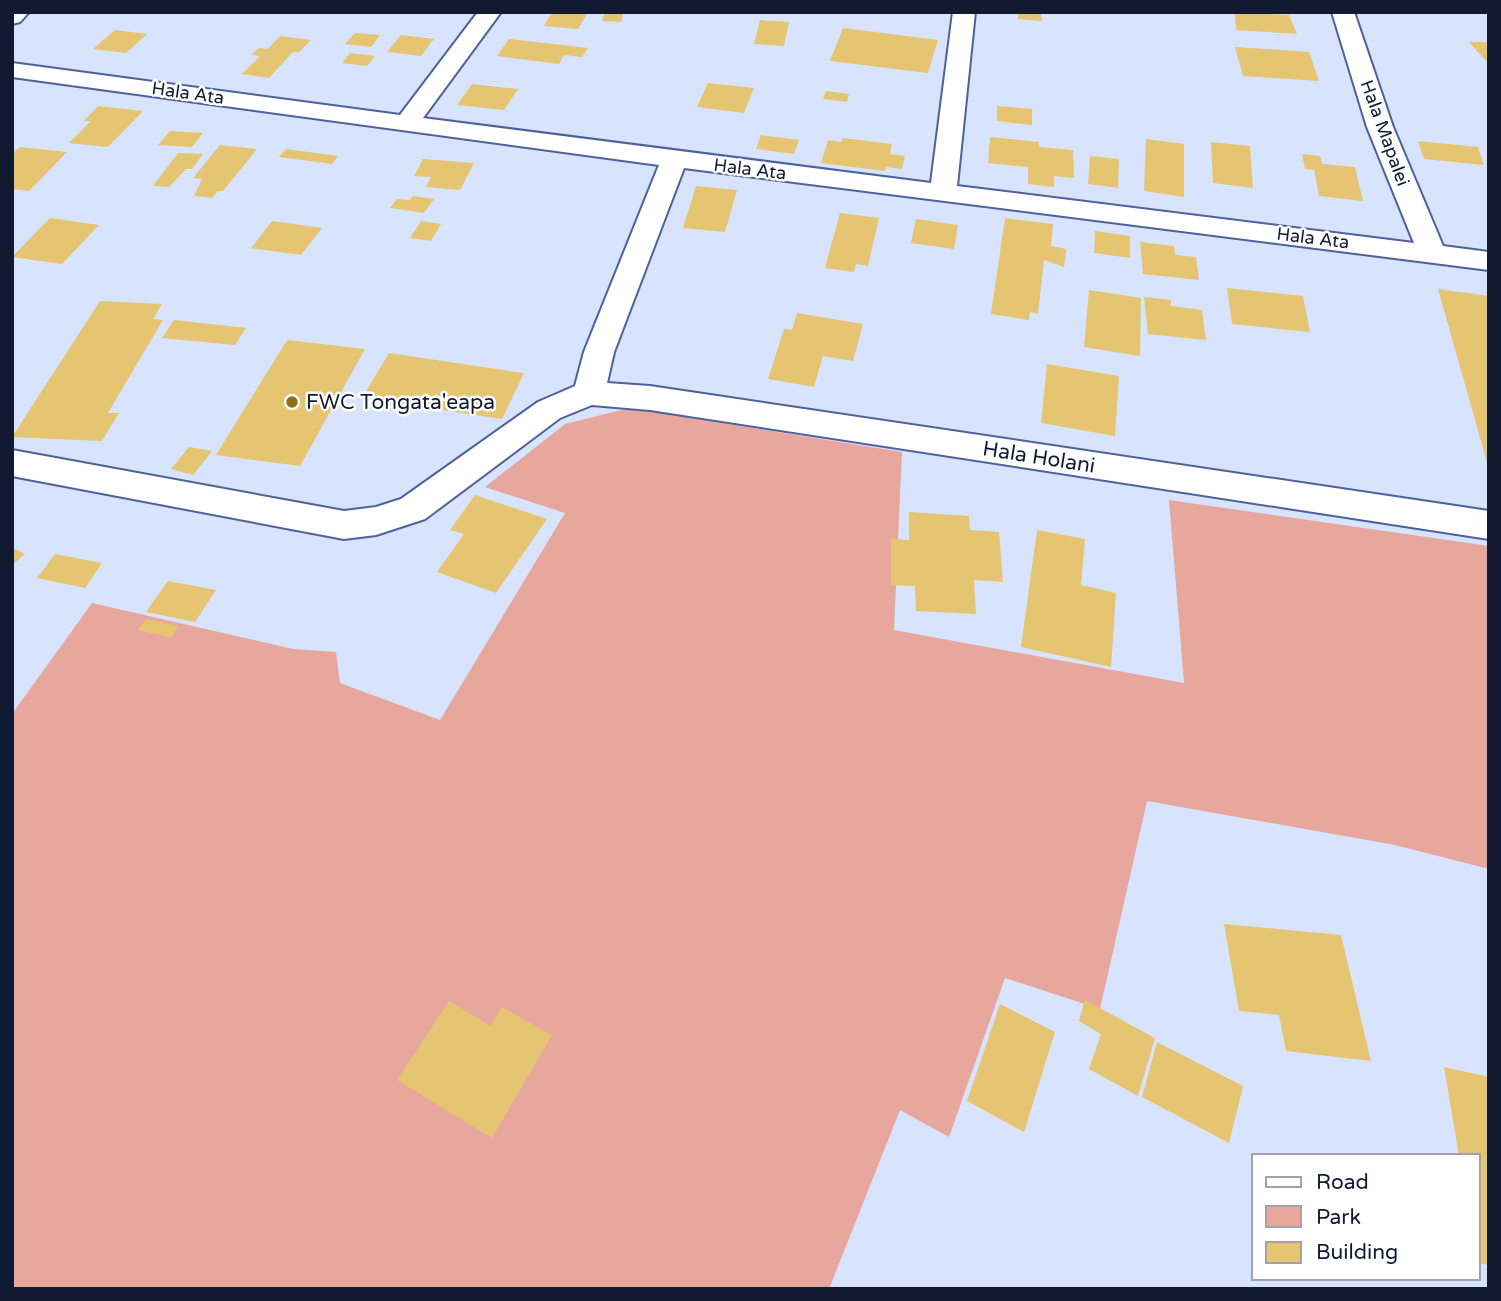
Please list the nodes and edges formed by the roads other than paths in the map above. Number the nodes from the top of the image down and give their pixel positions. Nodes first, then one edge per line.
1 (18, 12) edge
2 (490, 12) edge
3 (964, 12) edge
4 (1343, 12) edge
5 (12, 17) edge
6 (12, 70) edge
7 (406, 123) junction
8 (674, 159) junction
9 (943, 193) junction
10 (1432, 253) junction
11 (1489, 261) edge
12 (589, 393) junction
13 (12, 463) edge
14 (1489, 525) edge

1 - 5 street
2 - 7 street
3 - 9 street
4 - 10 street, Hala Mapalei
6 - 7 street, Hala Ata
7 - 8 street, Hala Ata
8 - 9 street, Hala Ata
8 - 12 street
9 - 10 street, Hala Ata
10 - 11 street, Hala Ata
12 - 13 street
12 - 14 street, Hala Holani

